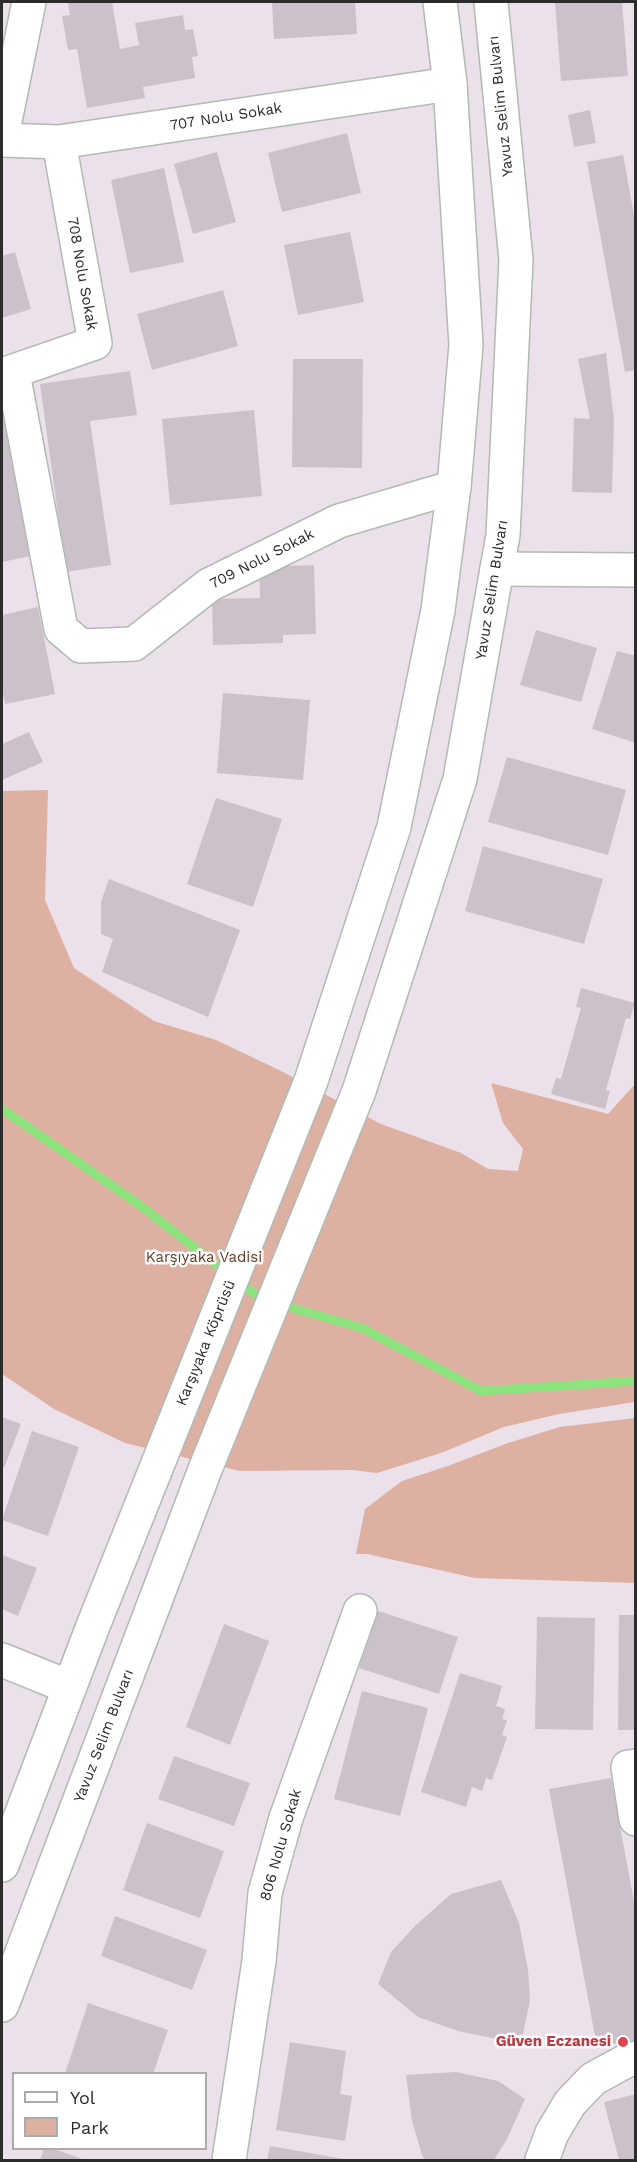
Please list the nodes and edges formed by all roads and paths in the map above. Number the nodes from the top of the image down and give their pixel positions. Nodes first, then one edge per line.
1 (29, 2) edge
2 (440, 2) edge
3 (491, 2) edge
4 (450, 84) junction
5 (2, 138) edge
6 (59, 142) junction
7 (7, 374) edge
8 (454, 487) junction
9 (497, 569) junction
10 (636, 570) edge
11 (360, 1611) dead end
12 (2, 1660) edge
13 (69, 1687) junction
14 (632, 1766) edge
15 (636, 1819) edge
16 (2, 1865) edge
17 (2, 2005) edge
18 (636, 2058) edge
19 (229, 2160) edge
20 (542, 2160) edge

1 - 5 main road
2 - 4 main road
3 - 9 main road, Yavuz Selim Bulvarı
4 - 6 main road, 707 Nolu Sokak
4 - 8 main road
5 - 6 main road, 707 Nolu Sokak
6 - 7 main road, 708 Nolu Sokak
7 - 8 main road, 709 Nolu Sokak
8 - 13 main road, Karşıyaka Köprüsü
9 - 10 main road
9 - 17 main road, Yavuz Selim Bulvarı
11 - 19 main road, 806 Nolu Sokak
12 - 13 main road
13 - 16 main road
14 - 15 main road
18 - 20 main road

